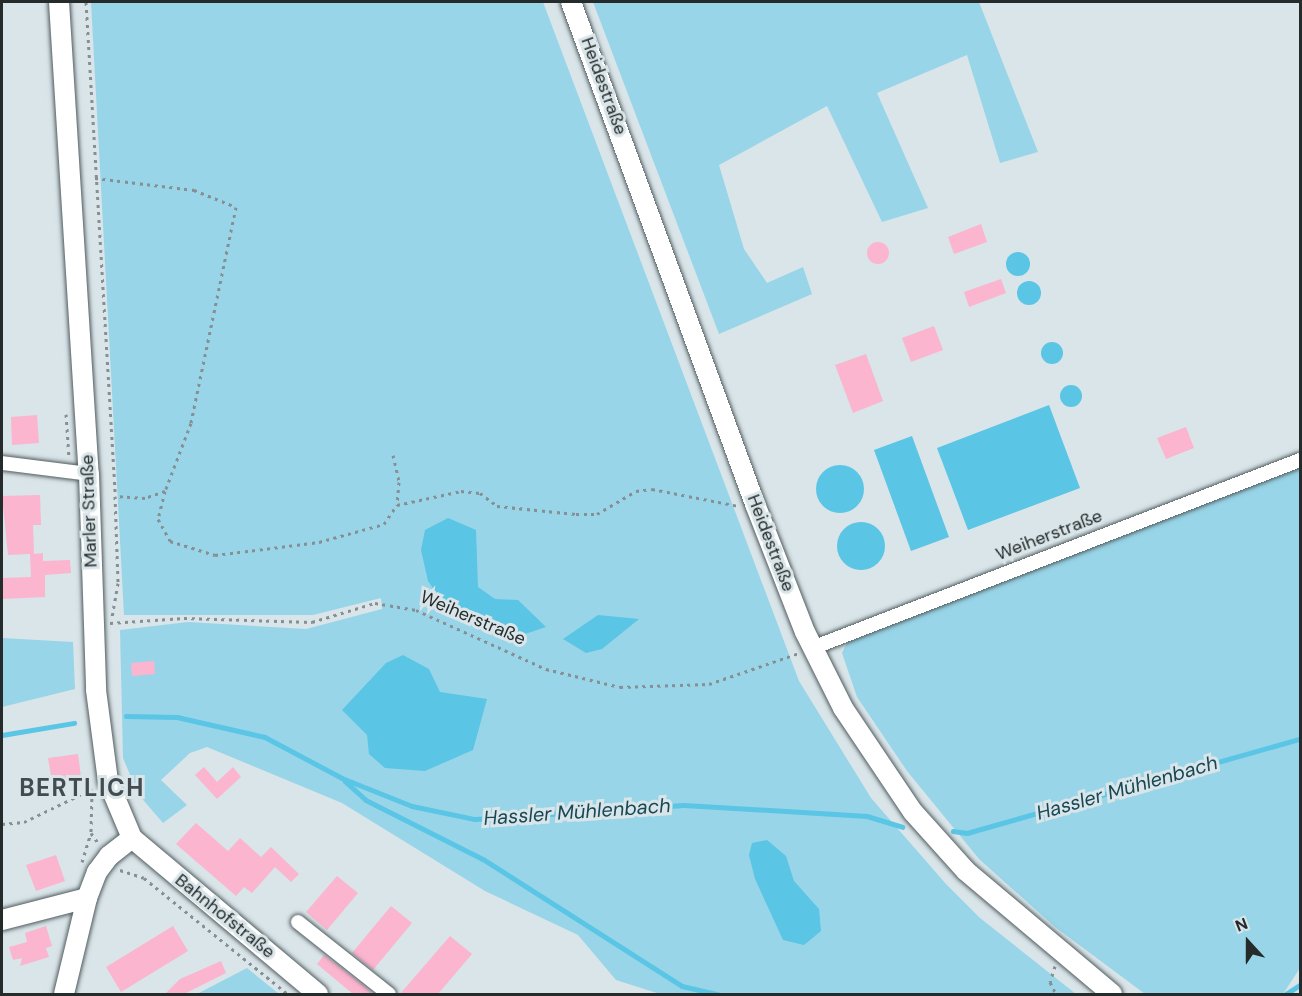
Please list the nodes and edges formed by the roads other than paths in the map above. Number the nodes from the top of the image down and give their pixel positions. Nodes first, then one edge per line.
1 (60, 2) edge
2 (571, 2) edge
3 (1300, 460) edge
4 (2, 464) edge
5 (89, 474) junction
6 (805, 651) junction
7 (132, 838) junction
8 (87, 898) junction
9 (2, 920) edge
10 (298, 922) dead end
11 (64, 994) edge
12 (318, 994) edge
13 (389, 994) edge
14 (1112, 994) edge

1 - 5 main road, Marler Straße
2 - 6 main road, Heidestraße
3 - 6 street, Weiherstraße
4 - 5 street
5 - 7 main road, Marler Straße
6 - 14 main road, Heidestraße
7 - 8 main road
7 - 12 main road, Bahnhofstraße
8 - 9 main road
8 - 11 main road
10 - 13 street

